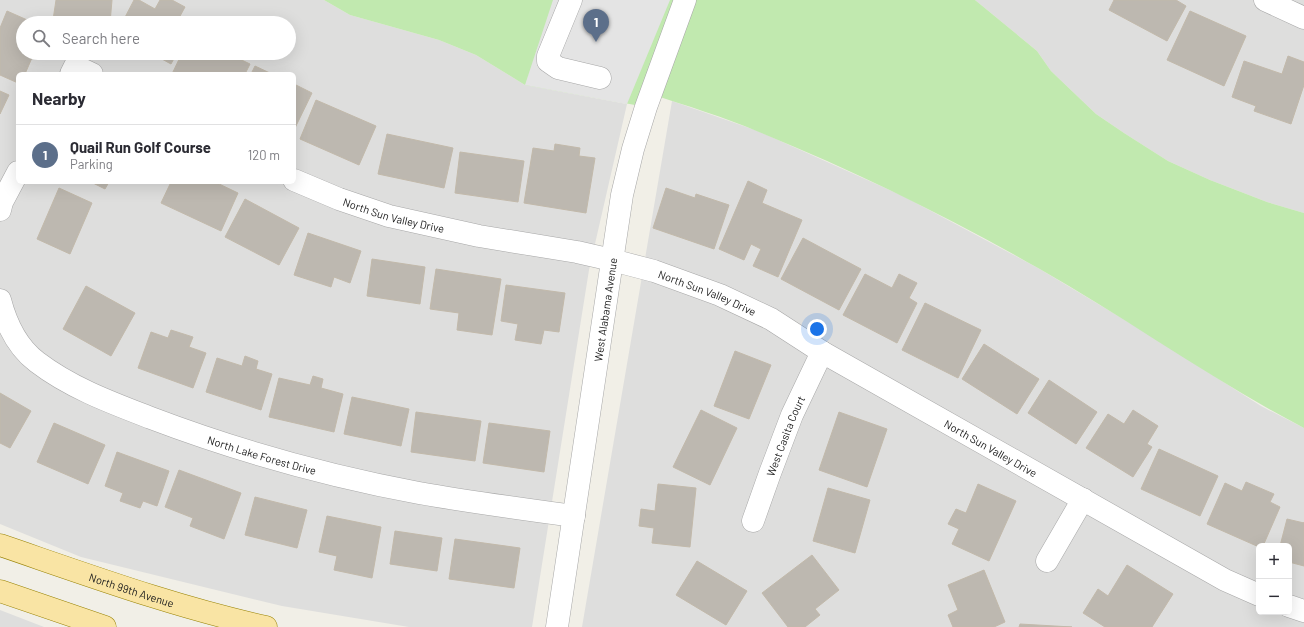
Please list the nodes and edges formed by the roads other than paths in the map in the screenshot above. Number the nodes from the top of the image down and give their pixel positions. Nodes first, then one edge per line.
1 (571, 0) edge
2 (685, 0) edge
3 (1277, 3) edge
4 (1304, 18) edge
5 (600, 78) dead end
6 (16, 176) edge
7 (296, 181) edge
8 (0, 210) edge
9 (612, 260) junction
10 (0, 300) edge
11 (822, 352) junction
12 (1083, 499) junction
13 (574, 516) junction
14 (753, 521) dead end
15 (0, 545) edge
16 (1047, 561) dead end
17 (0, 591) edge
18 (1256, 594) edge
19 (1292, 607) edge
20 (1304, 611) edge
21 (106, 627) edge
22 (266, 627) edge
23 (557, 627) edge

1 - 5 street
2 - 9 street, West Alabama Avenue
3 - 4 street
6 - 8 street
7 - 9 street, North Sun Valley Drive
9 - 11 street, North Sun Valley Drive
9 - 13 street, West Alabama Avenue
10 - 13 street, North Lake Forest Drive
11 - 12 street, North Sun Valley Drive
11 - 14 street, West Casita Court
12 - 16 street
12 - 18 street, North Sun Valley Drive
13 - 23 street, West Alabama Avenue
15 - 22 main road, North 99th Avenue
17 - 21 main road
19 - 20 street

